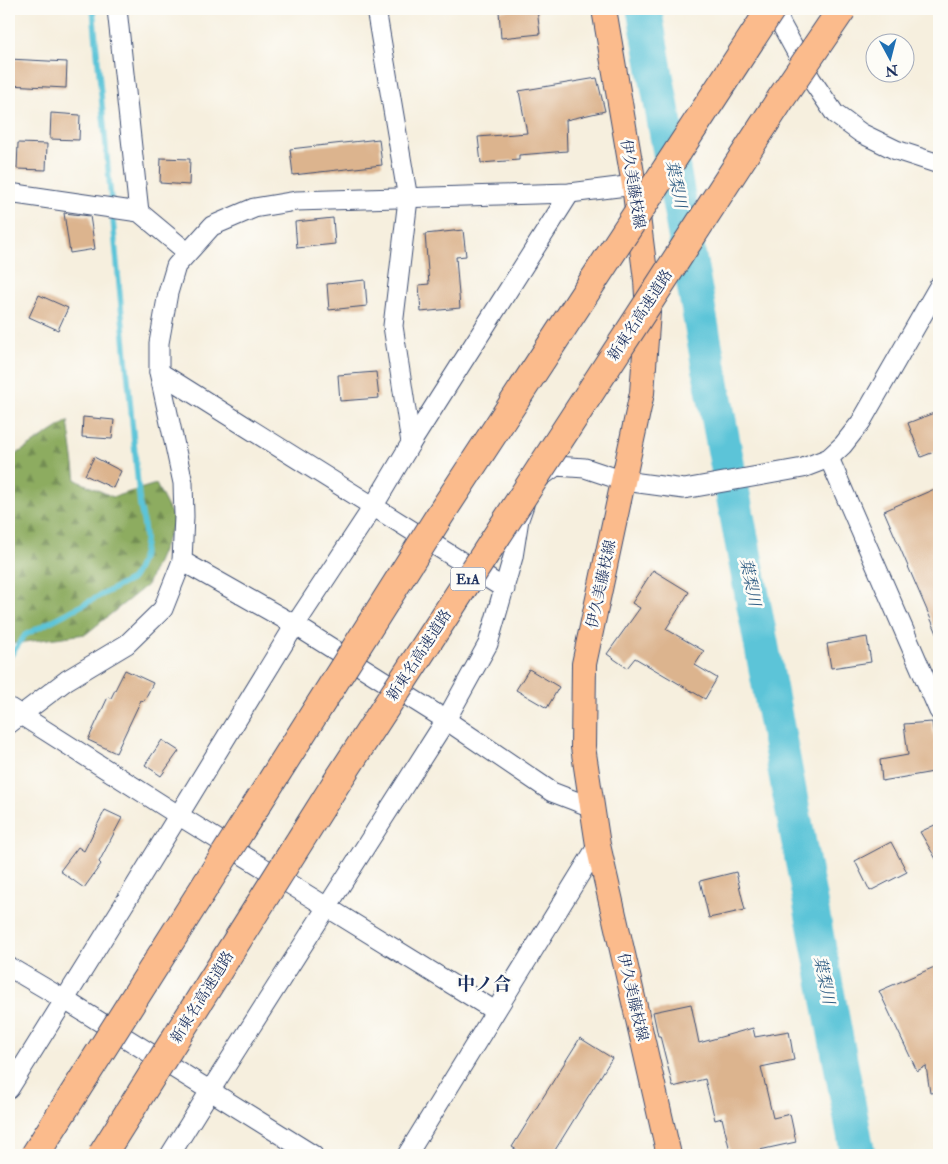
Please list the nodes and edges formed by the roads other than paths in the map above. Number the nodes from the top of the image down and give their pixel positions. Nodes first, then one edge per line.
1 (117, 9) edge
2 (376, 9) edge
3 (604, 9) edge
4 (771, 9) edge
5 (776, 9) edge
6 (842, 9) edge
7 (939, 164) edge
8 (634, 185) junction
9 (9, 193) edge
10 (570, 193) junction
11 (408, 199) junction
12 (139, 212) junction
13 (187, 252) junction
14 (939, 286) edge
15 (159, 372) junction
16 (411, 443) junction
17 (829, 458) junction
18 (624, 481) junction
19 (373, 507) junction
20 (182, 560) junction
21 (505, 589) junction
22 (295, 625) junction
23 (939, 711) edge
24 (12, 715) edge
25 (446, 720) junction
26 (592, 807) junction
27 (178, 815) junction
28 (598, 845) junction
29 (327, 907) junction
30 (9, 967) edge
31 (65, 1000) junction
32 (495, 1010) junction
33 (9, 1089) edge
34 (210, 1091) junction
35 (35, 1155) edge
36 (102, 1155) edge
37 (170, 1155) edge
38 (313, 1155) edge
39 (407, 1155) edge
40 (669, 1155) edge

1 - 12 street
2 - 11 street
3 - 8 main road, 伊久美藤枝線
4 - 35 highway, bridge
5 - 7 street
6 - 36 highway, 新東名高速道路 / E1A, bridge
8 - 10 street
8 - 18 main road, 伊久美藤枝線
9 - 12 street
10 - 11 street
10 - 16 street
11 - 13 street
11 - 16 street
12 - 13 street
13 - 15 street
14 - 17 street
15 - 19 street
15 - 20 street
16 - 19 street
17 - 18 street
17 - 23 street
18 - 21 street
18 - 26 main road, 伊久美藤枝線
19 - 21 street
19 - 22 street
20 - 22 street
20 - 24 street
21 - 25 street
22 - 25 street
22 - 27 street
24 - 27 street
25 - 26 street
25 - 29 street
26 - 28 main road, 伊久美藤枝線
27 - 29 street
27 - 31 street
28 - 32 street
28 - 40 main road, 伊久美藤枝線
29 - 32 street
29 - 34 street
30 - 31 street
31 - 33 street
31 - 34 street
32 - 39 street
34 - 37 street
34 - 38 street

